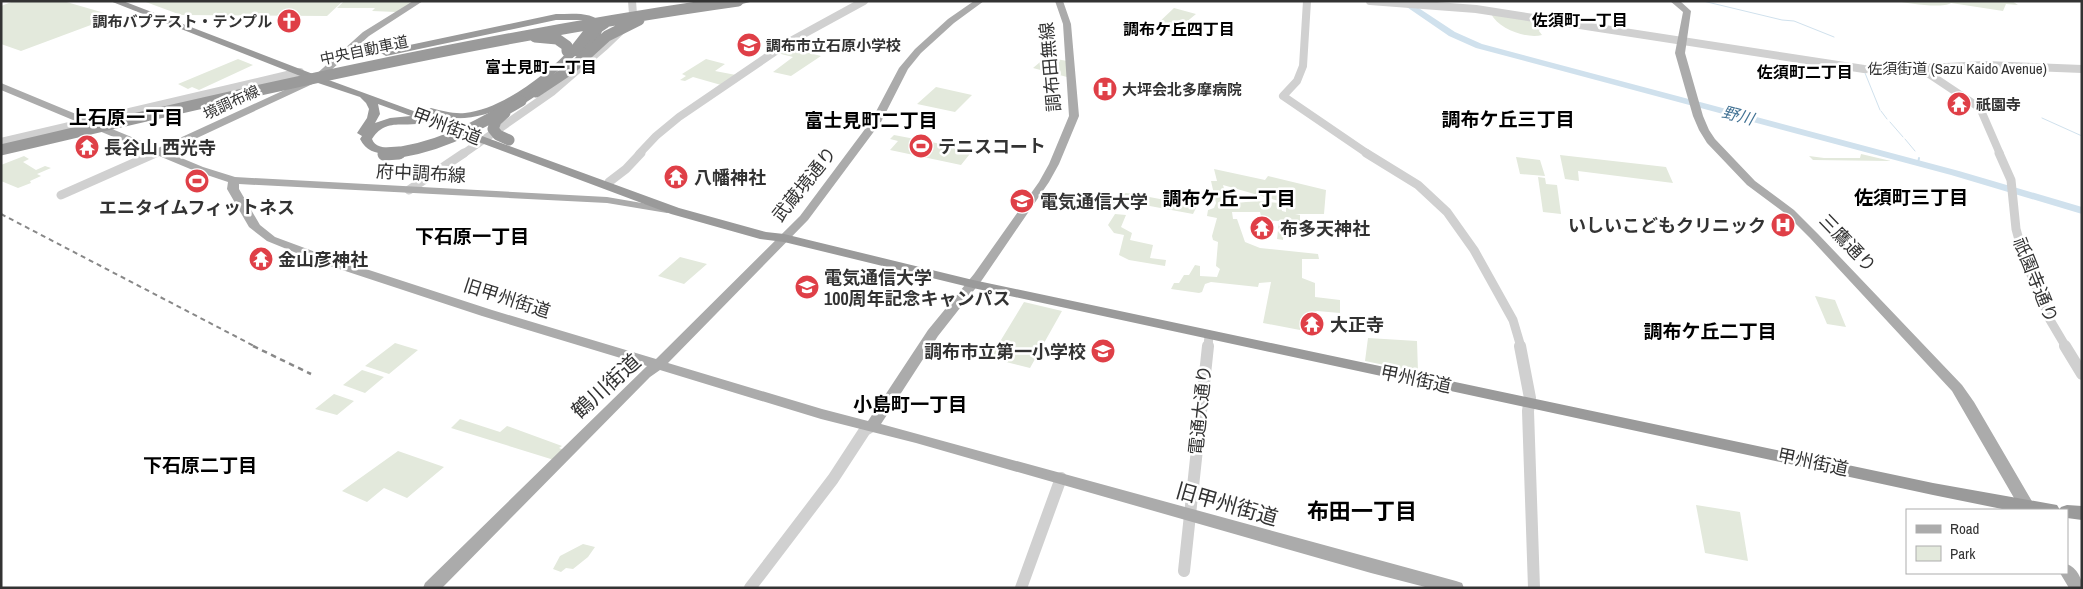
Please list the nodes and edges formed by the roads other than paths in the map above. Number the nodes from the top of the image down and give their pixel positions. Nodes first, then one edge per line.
1 (114, 1) edge
2 (123, 1) edge
3 (419, 1) edge
4 (632, 1) edge
5 (666, 1) edge
6 (713, 1) edge
7 (738, 1) edge
8 (750, 1) edge
9 (864, 1) edge
10 (980, 1) edge
11 (1060, 1) edge
12 (1307, 1) edge
13 (1370, 1) edge
14 (1674, 1) edge
15 (1681, 42) junction
16 (1920, 68) junction
17 (2082, 69) edge
18 (553, 70) junction
19 (300, 72) junction
20 (318, 77) junction
21 (341, 82) junction
22 (281, 84) junction
23 (1, 86) edge
24 (227, 92) junction
25 (536, 92) junction
26 (362, 94) junction
27 (518, 99) junction
28 (424, 109) joint
29 (86, 122) junction
30 (456, 129) junction
31 (485, 138) junction
32 (1, 144) edge
33 (1, 150) edge
34 (158, 152) junction
35 (385, 153) junction
36 (599, 177) junction
37 (234, 180) junction
38 (409, 190) junction
39 (621, 191) junction
40 (61, 195) dead end
41 (607, 200) junction
42 (674, 211) junction
43 (784, 238) junction
44 (972, 284) junction
45 (1209, 335) junction
46 (658, 365) junction
47 (2082, 374) edge
48 (1529, 403) junction
49 (870, 427) junction
50 (1060, 478) junction
51 (2029, 509) edge
52 (2068, 512) edge
53 (2082, 513) edge
54 (1189, 515) junction
55 (1184, 571) dead end
56 (2068, 573) edge
57 (430, 588) edge
58 (443, 588) edge
59 (750, 588) edge
60 (1021, 588) edge
61 (1456, 588) edge
62 (1534, 588) edge
63 (2078, 588) edge

1 - 19 highway, 甲州街道
2 - 20 highway, 甲州街道
3 - 20 main road, 境調布線
4 - 31 street
5 - 18 highway, bridge
6 - 24 highway, 中央自動車道
7 - 22 highway, 中央自動車道, bridge
8 - 25 highway, bridge
9 - 36 street
10 - 43 main road, 武蔵境通り
11 - 44 main road, 調布田無線
12 - 48 street
13 - 15 street, 佐須街道 (Sazu Kaido Avenue)
14 - 15 main road, 三鷹通り
15 - 16 street, 佐須街道 (Sazu Kaido Avenue)
15 - 51 main road, 三鷹通り
16 - 17 street, 佐須街道 (Sazu Kaido Avenue)
16 - 47 street, 祇園寺通り
18 - 22 highway, bridge
18 - 27 highway
19 - 20 highway, 甲州街道
19 - 29 street
20 - 21 highway, 甲州街道
20 - 26 highway, 甲州街道
20 - 34 main road, 境調布線
21 - 28 highway
21 - 31 highway, 甲州街道
22 - 33 highway, 中央自動車道, bridge
23 - 29 main road
24 - 25 highway, bridge
24 - 32 highway, 中央自動車道
25 - 27 highway
26 - 30 highway, 甲州街道
26 - 35 highway
27 - 28 highway
27 - 35 highway, bridge
27 - 36 highway, bridge
29 - 32 street
29 - 34 main road
30 - 31 highway, 甲州街道
30 - 35 highway
31 - 36 highway, 甲州街道
31 - 38 street
31 - 39 highway, 甲州街道
34 - 37 main road
34 - 40 street
36 - 43 highway, 甲州街道
37 - 38 main road, 府中調布線
37 - 46 main road, 旧甲州街道
38 - 41 main road, 府中調布線
39 - 41 main road
39 - 42 highway, 甲州街道
41 - 42 main road, 府中調布線
42 - 43 highway, 甲州街道
43 - 44 highway, 甲州街道
43 - 46 main road, 武蔵境通り
44 - 45 highway, 甲州街道
44 - 49 main road, 調布田無線
45 - 48 highway, 甲州街道
45 - 54 street, 電通大通り
46 - 49 main road, 旧甲州街道
46 - 57 main road, 鶴川街道
46 - 58 main road, 鶴川街道
48 - 51 highway, 甲州街道
48 - 62 street
49 - 50 main road, 旧甲州街道
49 - 59 street
50 - 54 main road, 旧甲州街道
50 - 60 street
52 - 53 highway
54 - 55 street, 電通大通り
54 - 61 main road, 旧甲州街道
56 - 63 main road

